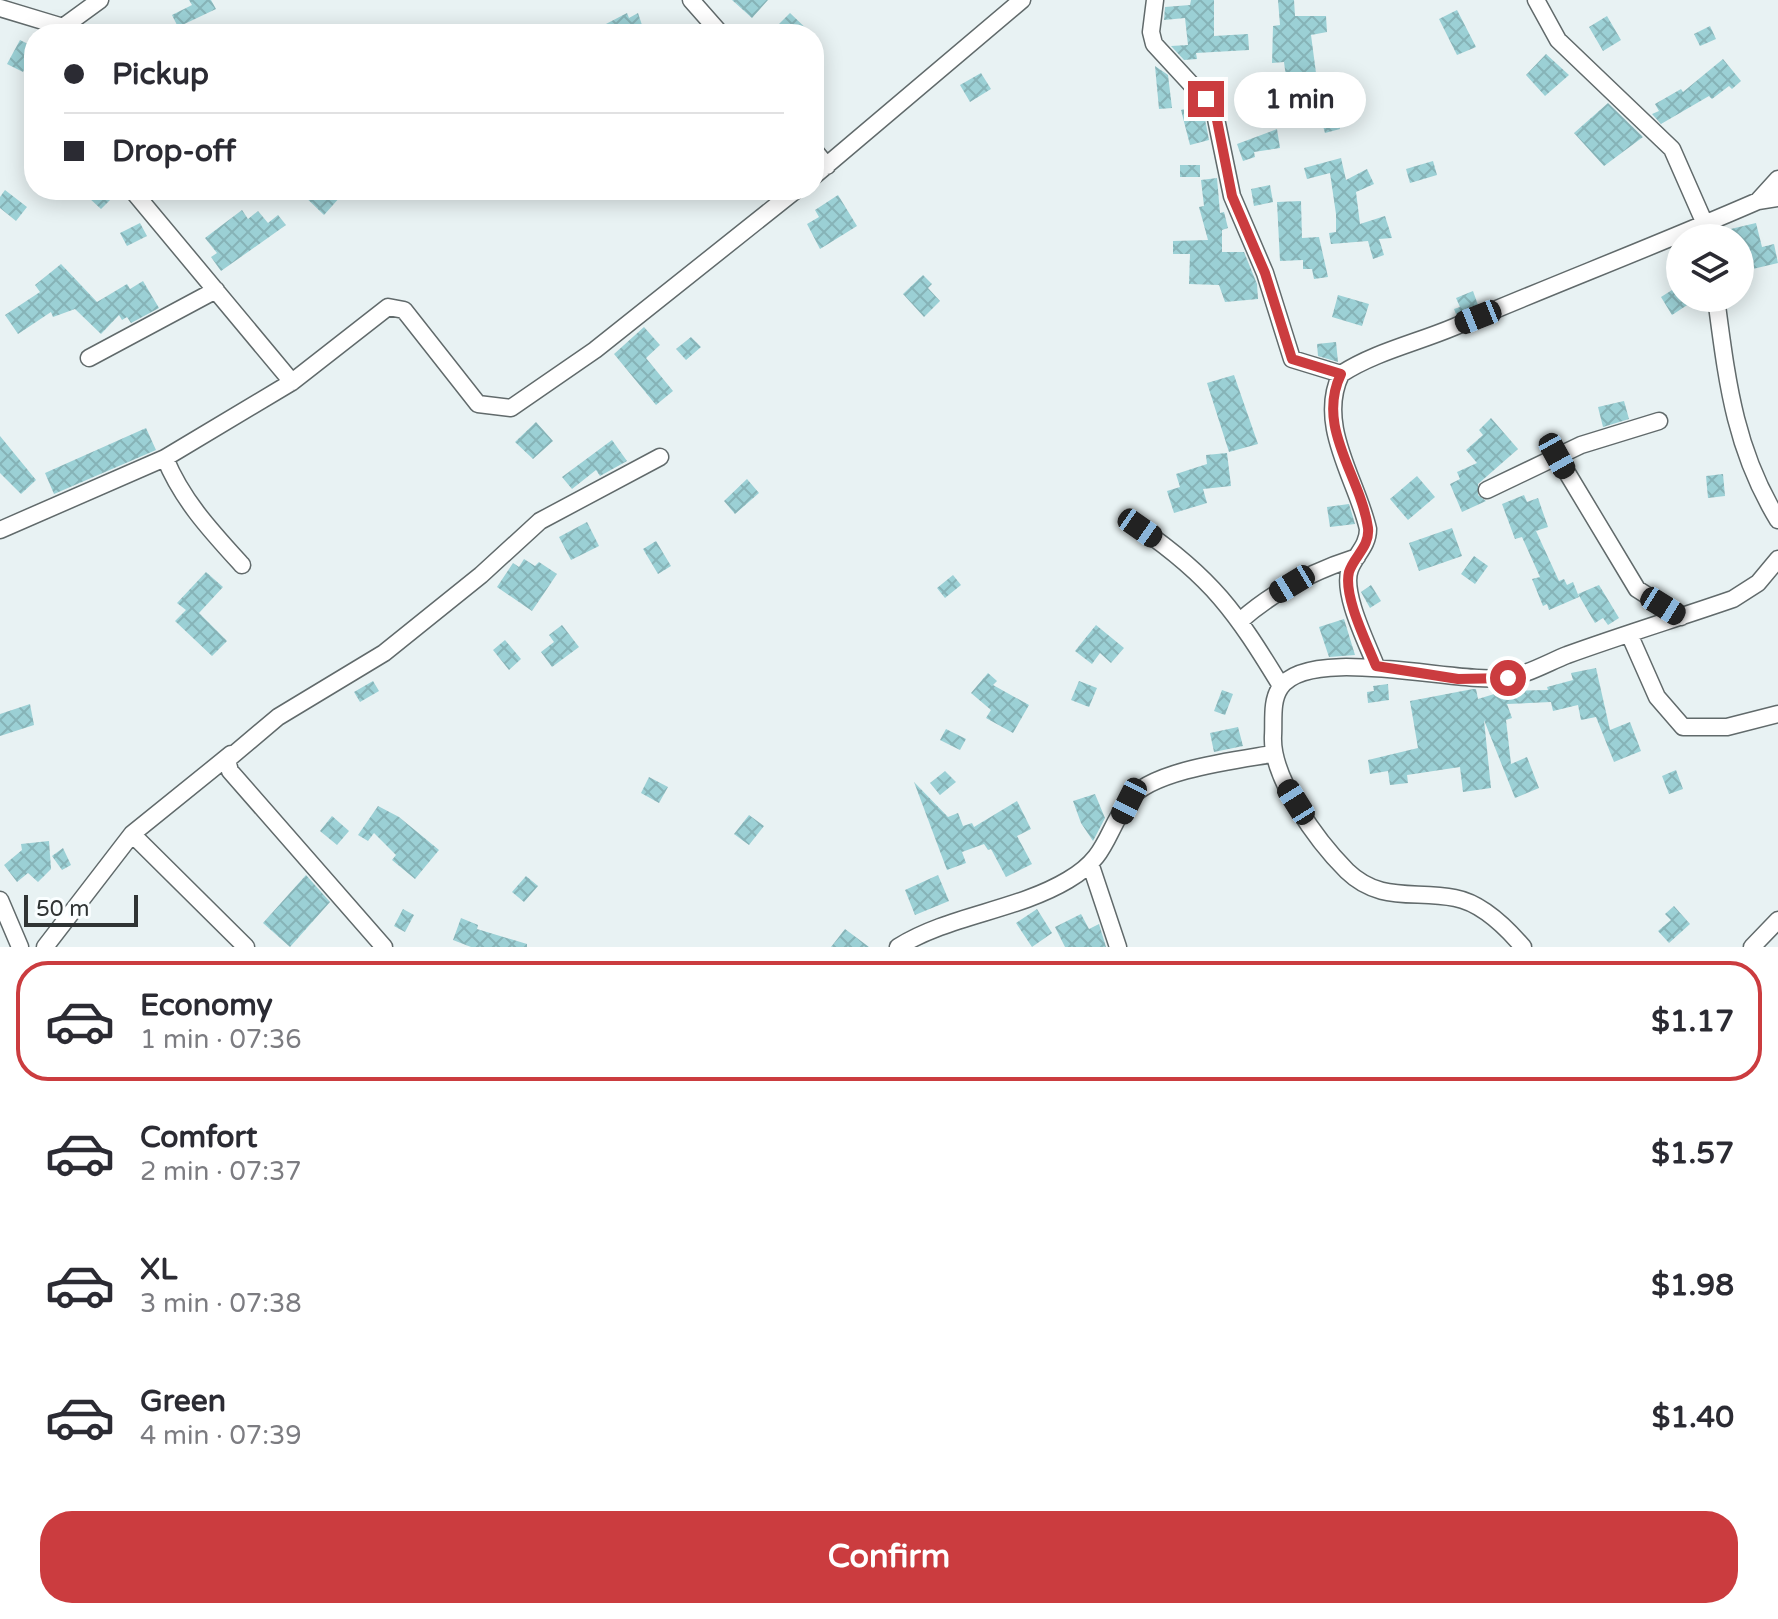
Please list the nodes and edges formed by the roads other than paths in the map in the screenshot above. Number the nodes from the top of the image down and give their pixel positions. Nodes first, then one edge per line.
1 (100, 0) edge
2 (691, 0) edge
3 (1022, 0) edge
4 (1155, 0) edge
5 (1536, 0) edge
6 (0, 8) edge
7 (46, 24) edge
8 (70, 24) edge
9 (712, 24) edge
10 (824, 168) edge
11 (1778, 179) edge
12 (1778, 198) edge
13 (140, 200) edge
14 (783, 200) edge
15 (1758, 201) junction
16 (1703, 224) edge
17 (1718, 224) edge
18 (1666, 246) edge
19 (216, 290) junction
20 (1718, 312) edge
21 (89, 358) dead end
22 (1341, 374) junction
23 (292, 382) junction
24 (1659, 421) dead end
25 (1557, 456) junction
26 (660, 457) dead end
27 (165, 458) junction
28 (1487, 490) dead end
29 (1778, 520) edge
30 (1140, 528) dead end
31 (0, 530) edge
32 (1357, 557) junction
33 (1778, 559) edge
34 (242, 565) dead end
35 (1681, 617) junction
36 (1240, 621) junction
37 (1630, 636) junction
38 (1376, 666) junction
39 (1281, 686) junction
40 (1778, 714) edge
41 (231, 754) junction
42 (1272, 754) junction
43 (132, 834) junction
44 (1091, 866) junction
45 (0, 900) edge
46 (1778, 920) edge
47 (6, 928) edge
48 (20, 947) edge
49 (45, 947) edge
50 (246, 947) edge
51 (384, 947) edge
52 (898, 947) edge
53 (1118, 947) edge
54 (1523, 947) edge
55 (1752, 947) edge

1 - 8 street
2 - 9 street
3 - 10 street
4 - 22 street
5 - 16 street
6 - 7 street
11 - 15 street
12 - 15 street
13 - 19 street
14 - 23 street
15 - 17 street
18 - 22 street
19 - 21 street
19 - 23 street
20 - 29 street
22 - 32 street
23 - 27 street
24 - 25 street
25 - 28 street
25 - 35 street
26 - 41 street
27 - 31 street
27 - 34 street
30 - 36 street
32 - 36 street
32 - 38 street
33 - 35 street
35 - 37 street
36 - 39 street
37 - 38 street
37 - 40 street
38 - 39 street
39 - 42 street
41 - 43 street
41 - 51 street
42 - 44 street
42 - 54 street
43 - 49 street
43 - 50 street
44 - 52 street
44 - 53 street
45 - 47 street
46 - 55 street
47 - 48 street

